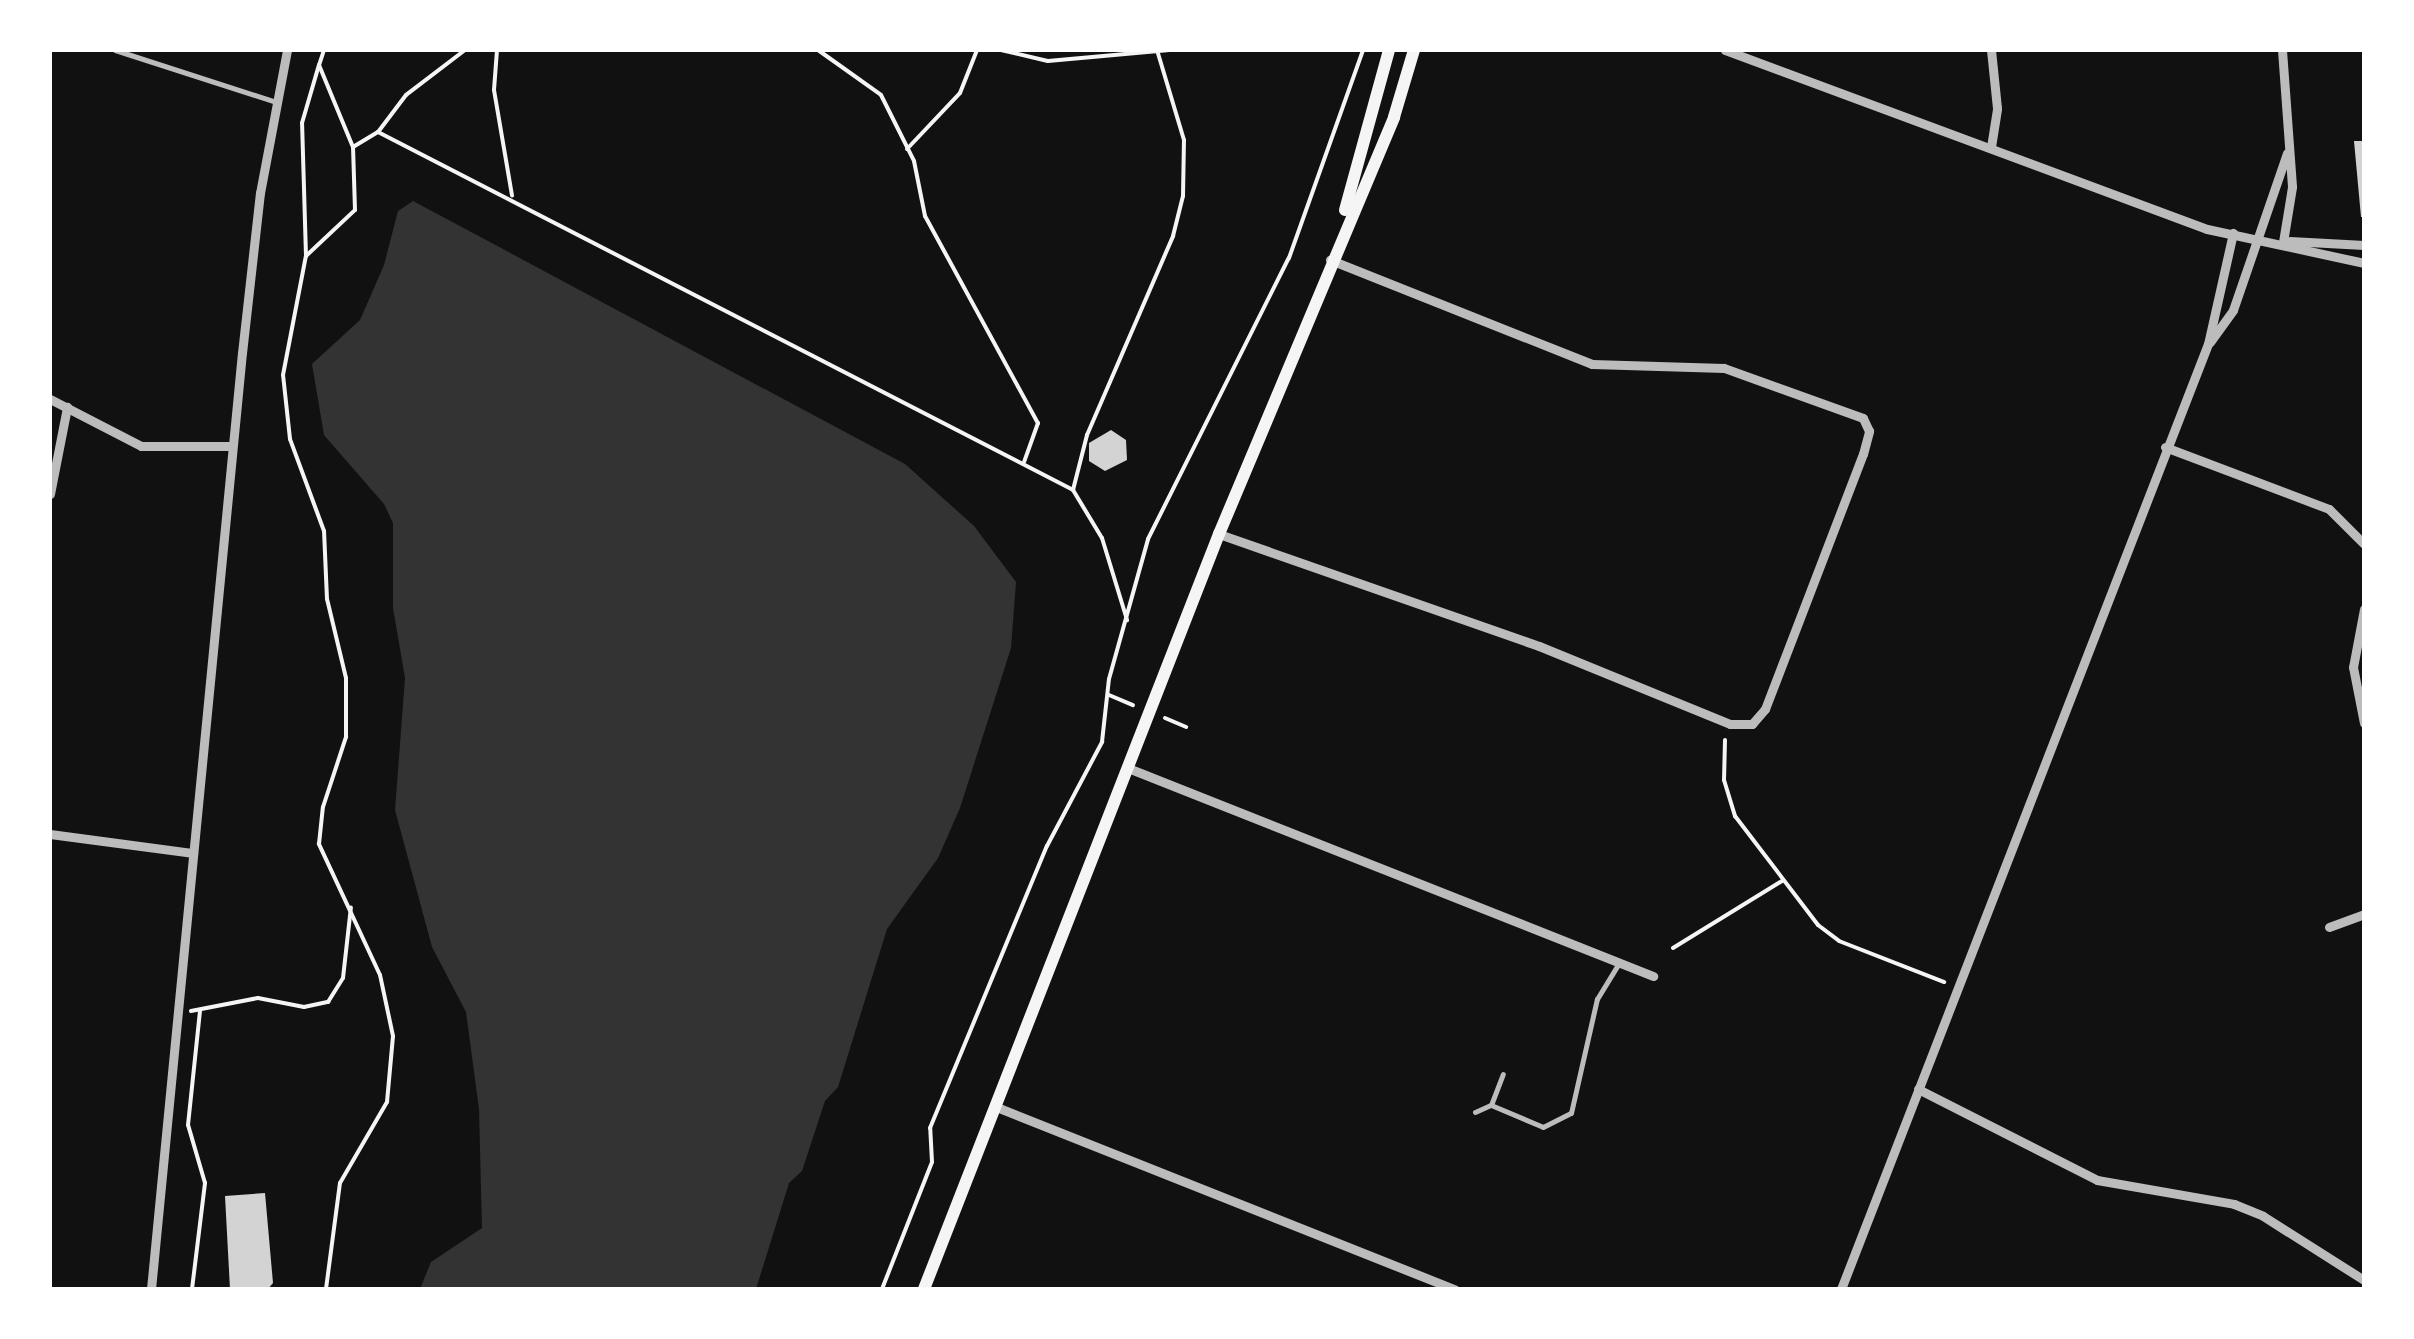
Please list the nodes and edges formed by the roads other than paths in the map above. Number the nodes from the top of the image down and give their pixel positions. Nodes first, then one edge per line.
1 (115, 50) edge
2 (287, 50) edge
3 (1389, 50) edge
4 (1414, 50) edge
5 (1725, 50) edge
6 (1992, 50) edge
7 (2282, 50) edge
8 (276, 102) junction
9 (1990, 147) junction
10 (2287, 153) junction
11 (2233, 234) junction
12 (2259, 238) junction
13 (2283, 242) junction
14 (2364, 245) edge
15 (1330, 260) junction
16 (2364, 263) edge
17 (2208, 344) junction
18 (50, 399) edge
19 (67, 408) junction
20 (232, 446) junction
21 (2164, 447) junction
22 (50, 494) edge
23 (1219, 534) junction
24 (2364, 544) edge
25 (2364, 609) edge
26 (2364, 722) edge
27 (1128, 768) junction
28 (50, 834) edge
29 (192, 853) junction
30 (2364, 914) edge
31 (2328, 927) dead end
32 (1619, 963) junction
33 (1652, 976) dead end
34 (1503, 1074) dead end
35 (1918, 1090) junction
36 (1491, 1104) junction
37 (994, 1106) junction
38 (1475, 1112) dead end
39 (2364, 1280) edge
40 (151, 1289) edge
41 (924, 1289) edge
42 (1455, 1289) edge
43 (1842, 1289) edge

1 - 8 lane
2 - 8 street
3 - 15 main road
4 - 15 main road
5 - 9 street
6 - 9 street
7 - 10 street
8 - 20 street
9 - 11 street
10 - 12 street
10 - 13 street
11 - 12 street
11 - 17 street
12 - 13 street
12 - 17 street
13 - 14 street
13 - 16 street
15 - 23 main road
15 - 23 street
17 - 21 street
18 - 19 street
19 - 20 street
19 - 22 street
20 - 29 street
21 - 24 street
21 - 35 street
23 - 27 main road
25 - 26 street
27 - 32 street
27 - 37 main road
28 - 29 street
29 - 40 street
30 - 31 street
32 - 33 street
32 - 36 lane
34 - 36 lane
35 - 39 street
35 - 43 street
36 - 38 lane
37 - 41 main road
37 - 42 street

